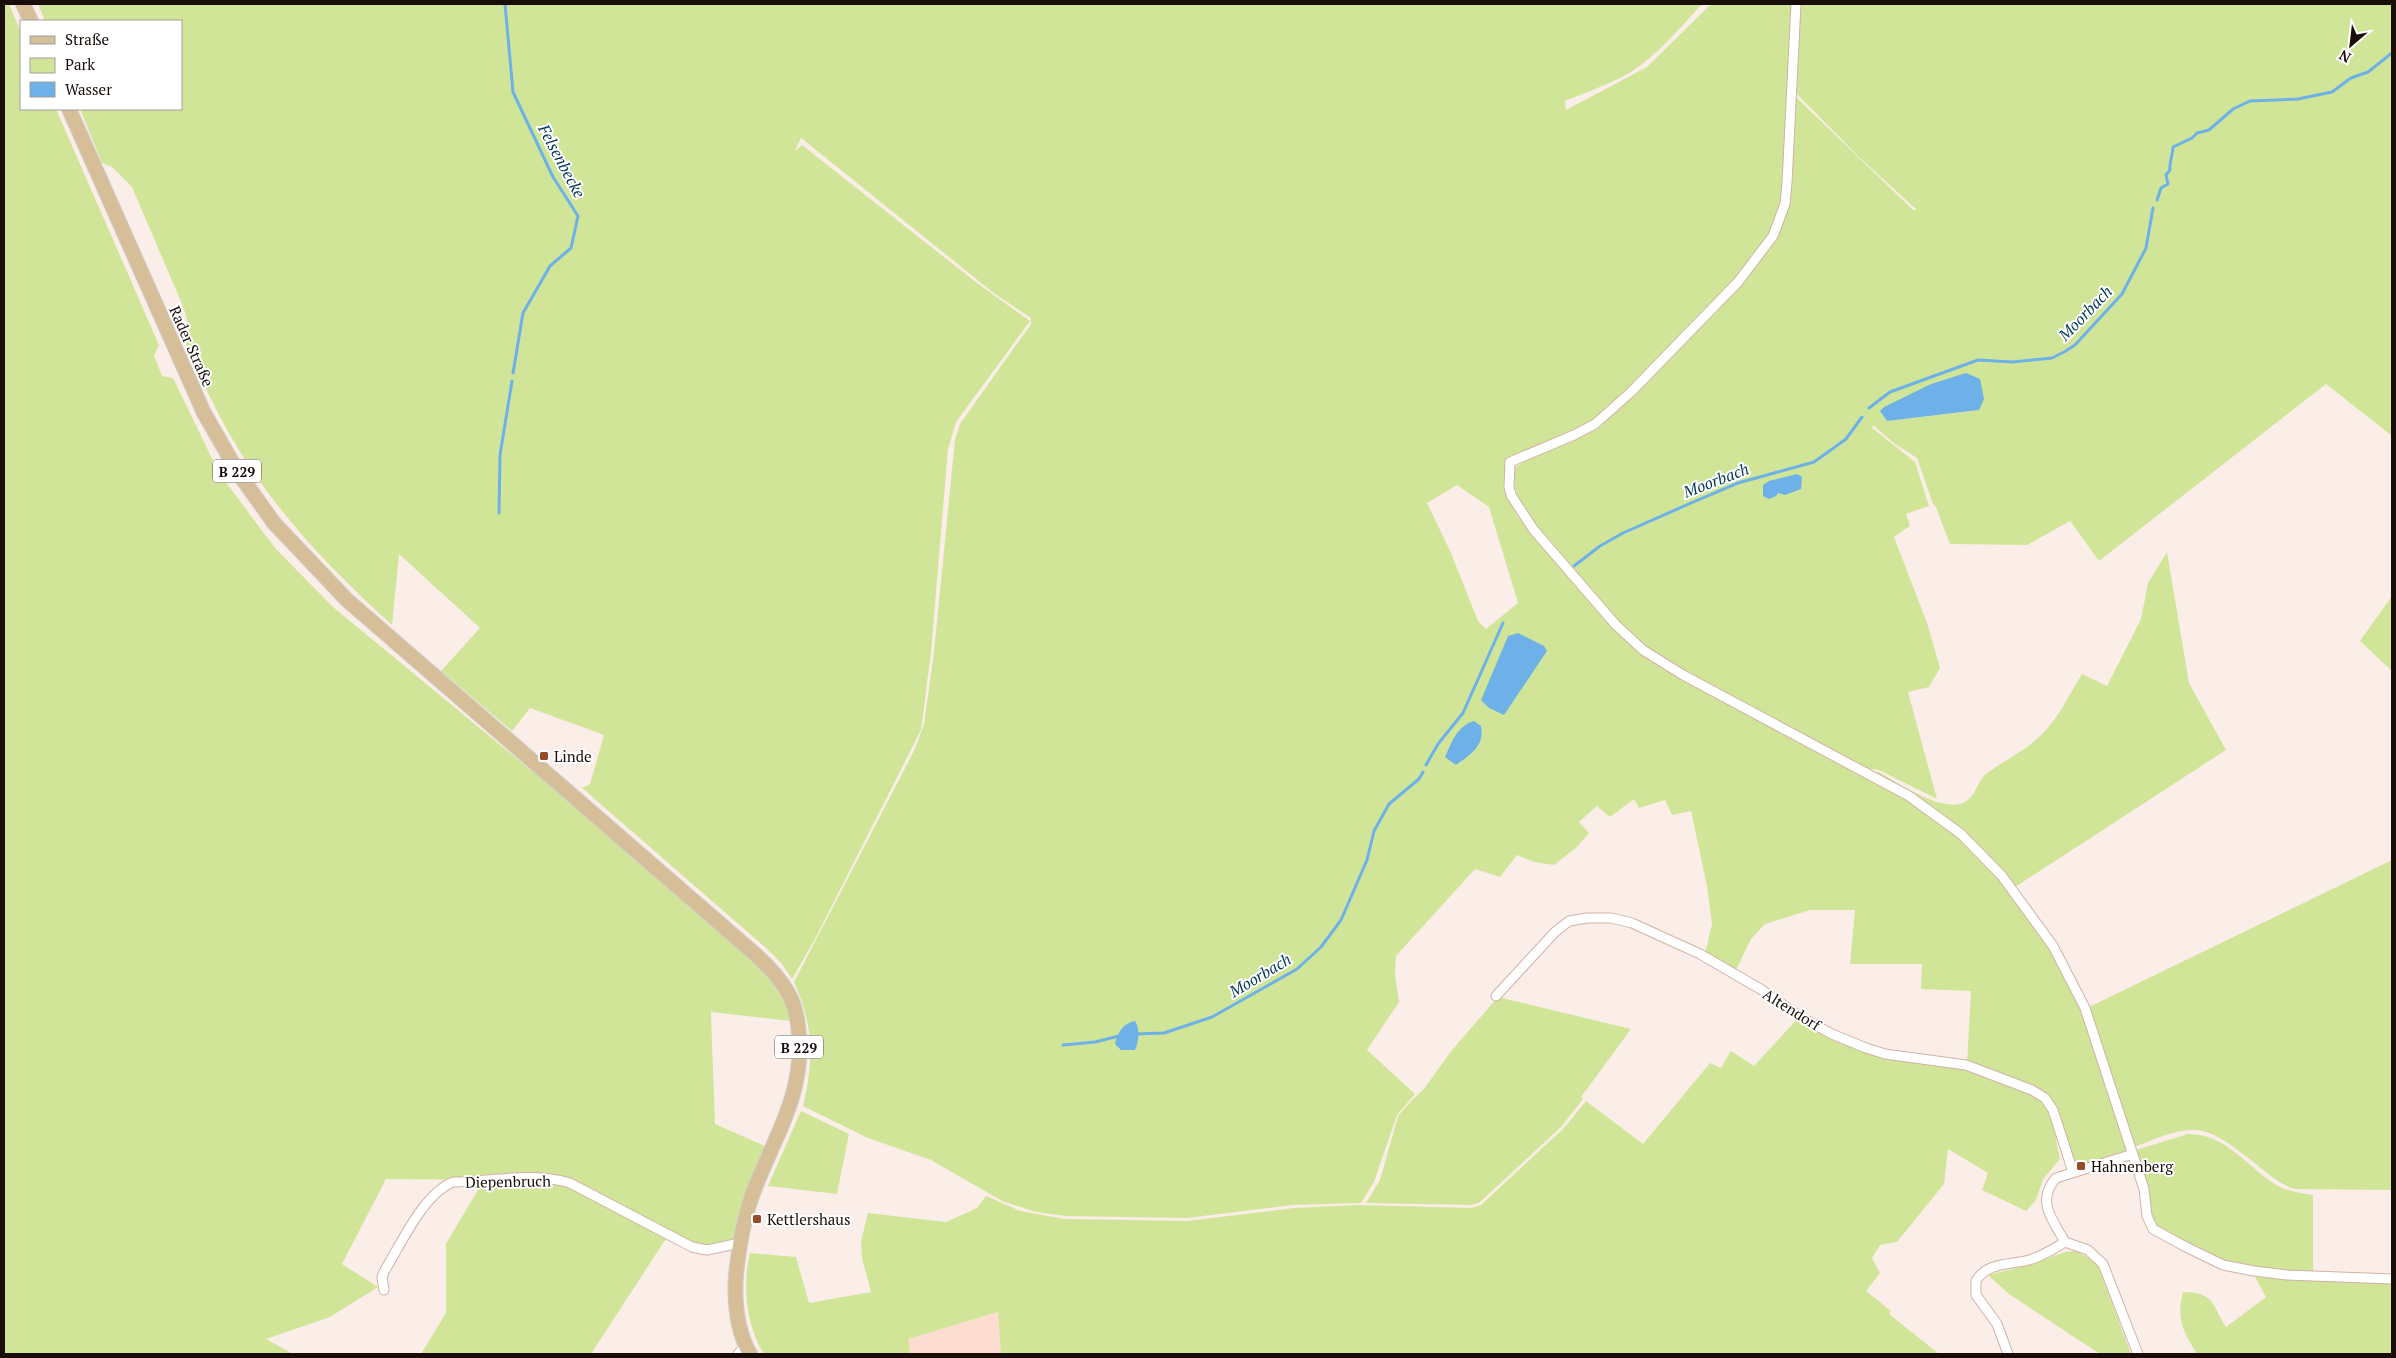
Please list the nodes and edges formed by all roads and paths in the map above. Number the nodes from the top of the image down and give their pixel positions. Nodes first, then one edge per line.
1 (23, 4) edge
2 (1796, 4) edge
3 (31, 20) edge
4 (69, 110) edge
5 (1496, 996) dead end
6 (2132, 1154) junction
7 (2073, 1172) junction
8 (2065, 1242) junction
9 (740, 1243) junction
10 (2389, 1279) edge
11 (384, 1290) dead end
12 (744, 1351) edge
13 (2008, 1354) edge
14 (2138, 1354) edge

1 - 3 main road
2 - 6 street
4 - 9 main road, Rader Straße / B 229
5 - 7 street, Altendorf
6 - 7 street
6 - 10 street
7 - 8 street
8 - 13 street
8 - 14 street
9 - 11 street, Diepenbruch
9 - 12 main road, B 229

